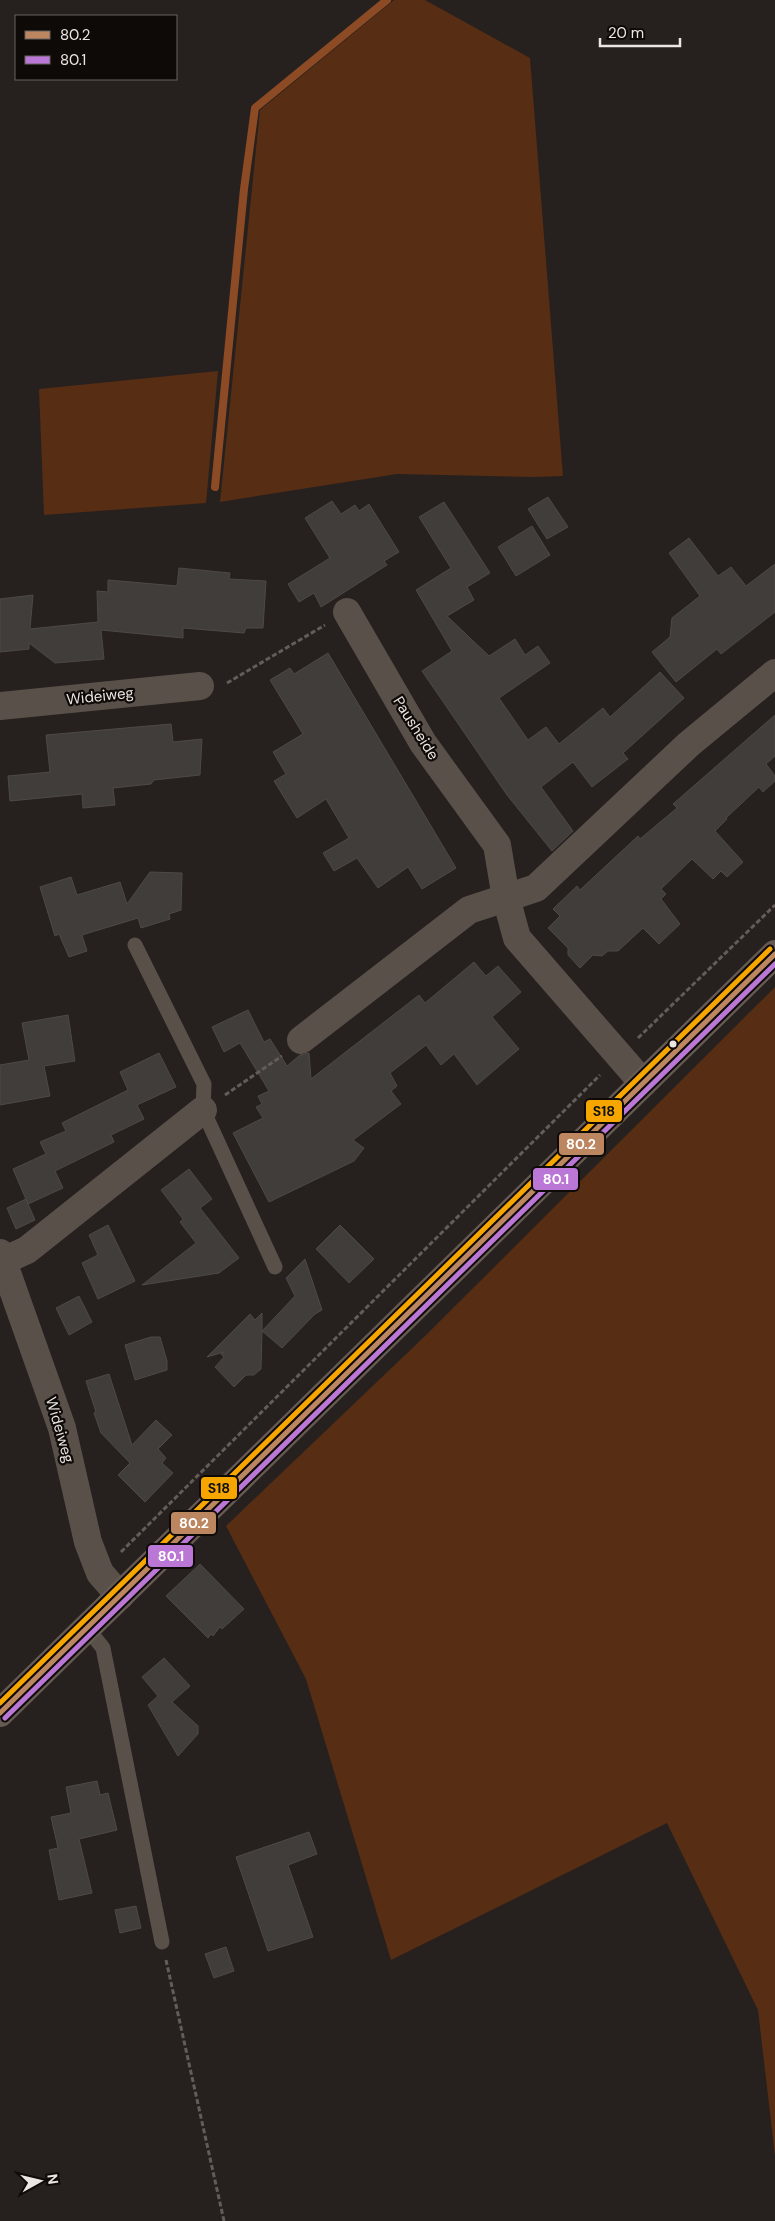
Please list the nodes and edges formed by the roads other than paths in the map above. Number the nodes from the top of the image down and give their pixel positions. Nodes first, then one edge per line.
1 (347, 612) road end
2 (775, 673) edge
3 (200, 686) road end
4 (0, 706) edge
5 (506, 898) junction
6 (135, 945) dead end
7 (775, 954) edge
8 (301, 1040) road end
9 (643, 1083) junction
10 (203, 1110) junction
11 (1, 1257) edge
12 (275, 1267) dead end
13 (120, 1596) junction
14 (87, 1628) junction
15 (0, 1713) edge
16 (162, 1942) road end

1 - 5 street, Pausheide
2 - 5 street
3 - 4 street, Wideiweg
5 - 8 street
5 - 9 street, Pausheide
6 - 10 lane
7 - 9 main road
9 - 13 main road
10 - 11 street, Wideiweg
10 - 12 lane
11 - 13 street, Wideiweg
13 - 14 main road
14 - 15 main road
14 - 16 lane

